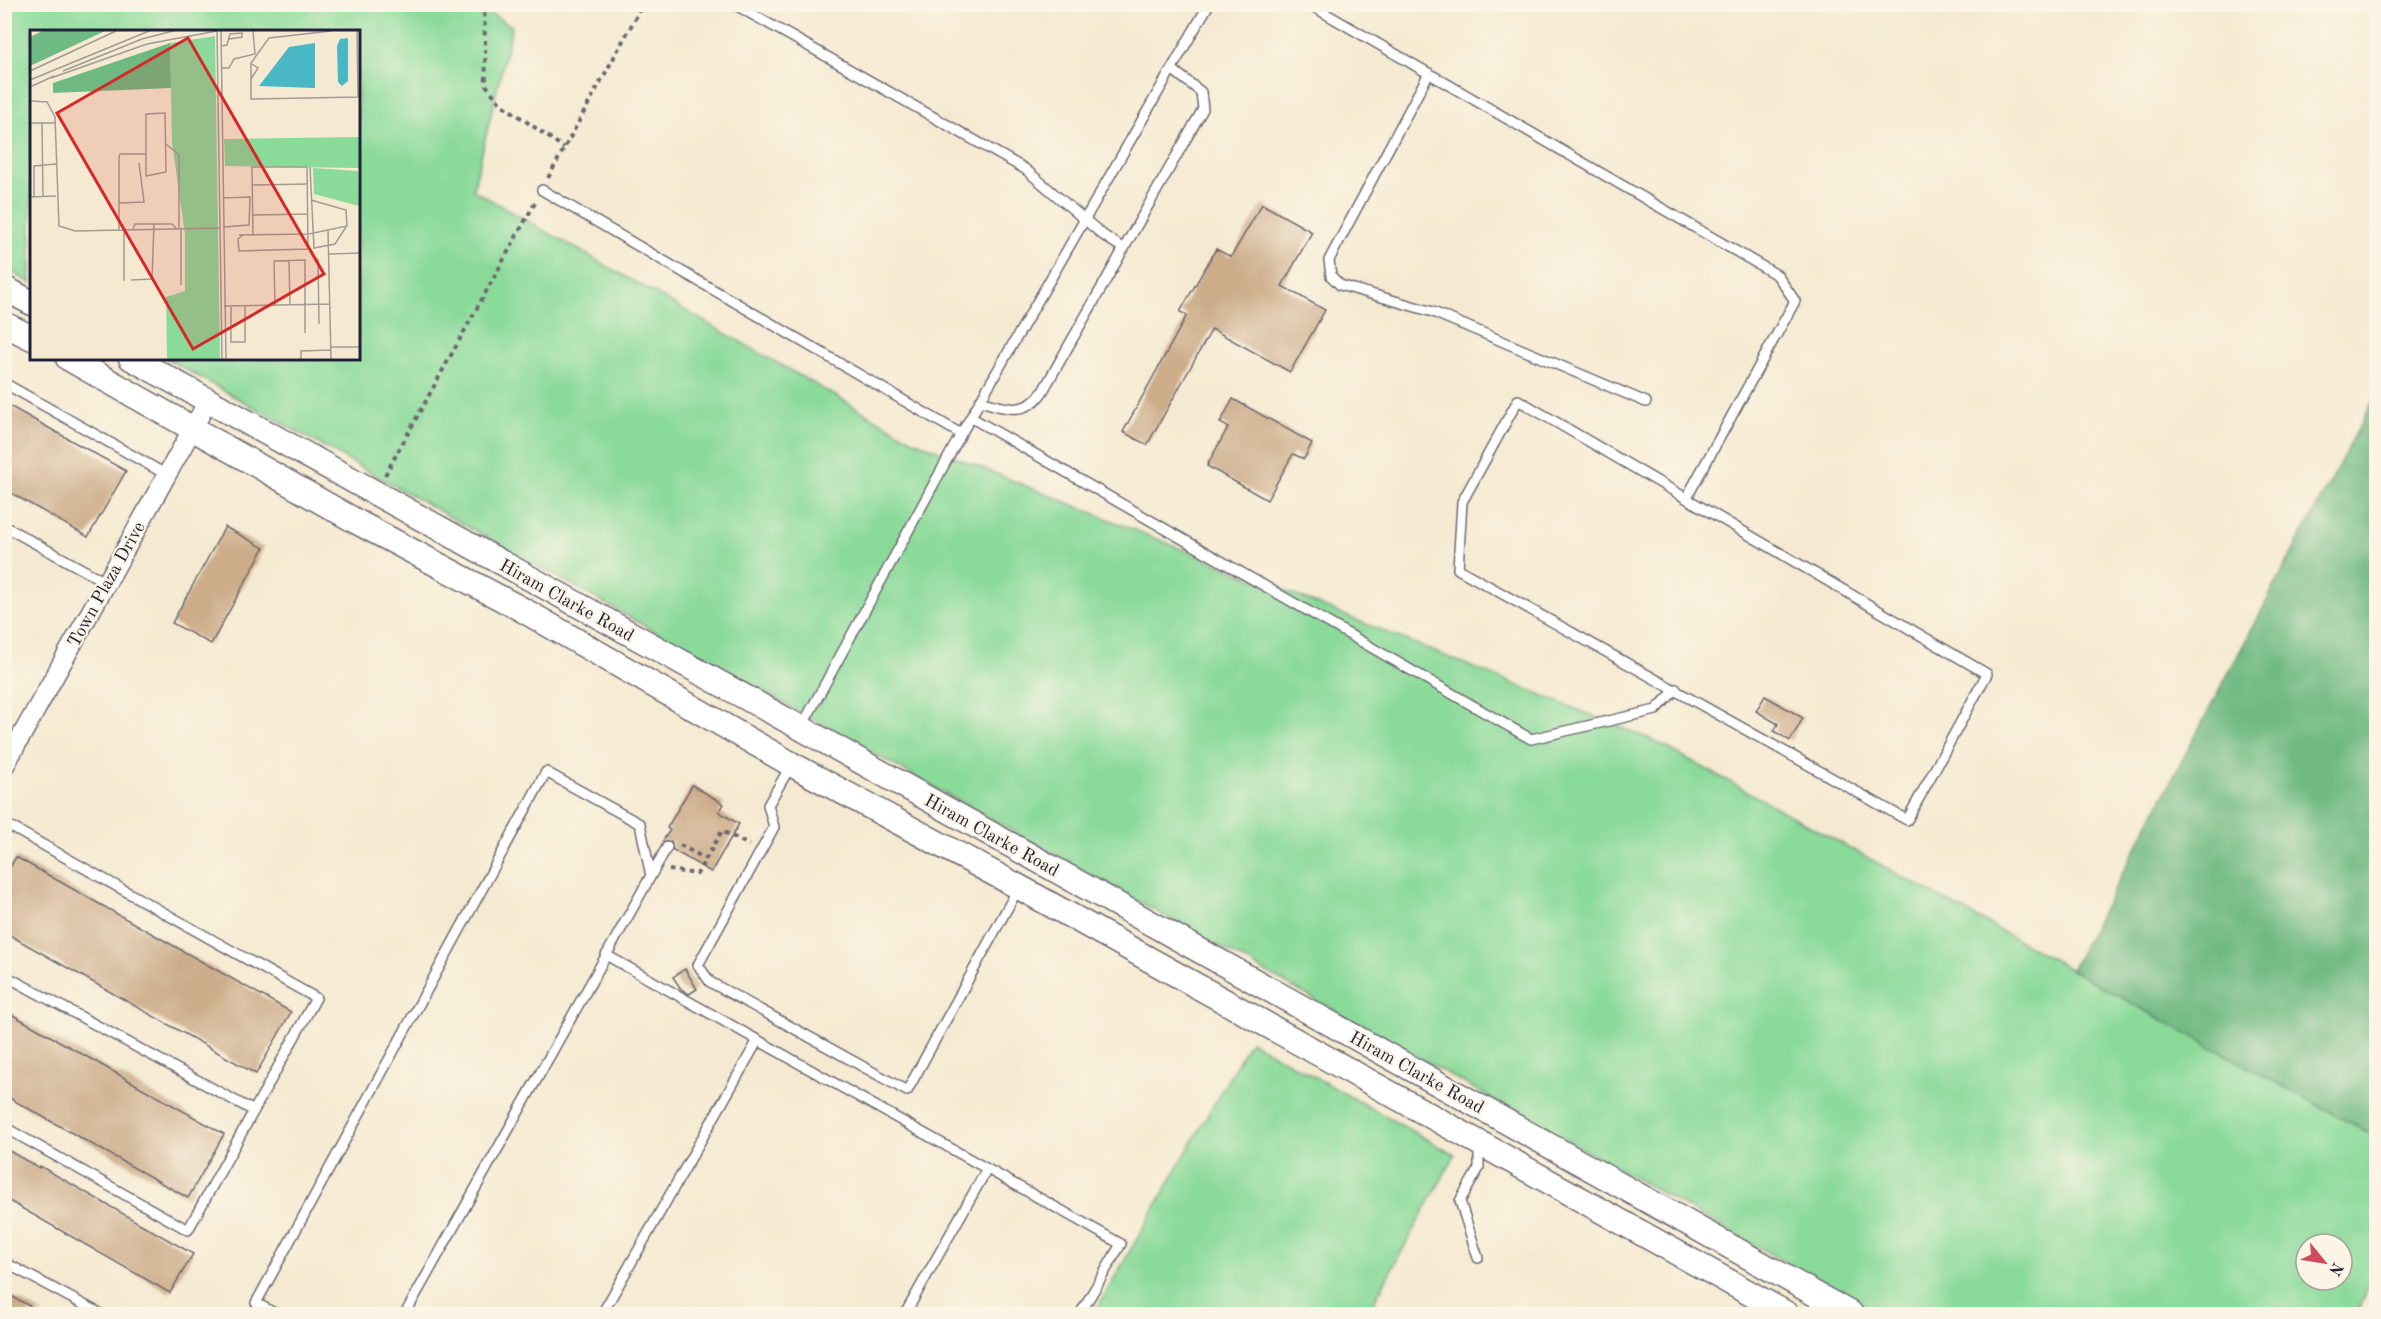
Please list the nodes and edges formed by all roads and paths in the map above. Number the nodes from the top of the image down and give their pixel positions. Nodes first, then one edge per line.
1 (484, 4) edge
2 (643, 4) edge
3 (734, 4) edge
4 (1209, 4) edge
5 (1310, 4) edge
6 (1173, 70) junction
7 (1429, 74) junction
8 (564, 148) junction
9 (542, 190) junction
10 (1087, 219) junction
11 (1124, 249) junction
12 (4, 288) edge
13 (30, 302) edge
14 (4, 324) edge
15 (30, 337) edge
16 (72, 360) edge
17 (135, 360) edge
18 (4, 383) edge
19 (208, 401) junction
20 (981, 401) junction
21 (1646, 402) dead end
22 (972, 418) junction
23 (193, 427) junction
24 (961, 434) junction
25 (167, 475) junction
26 (374, 494) junction
27 (1687, 497) junction
28 (4, 526) edge
29 (107, 583) junction
30 (537, 583) junction
31 (524, 610) junction
32 (1676, 689) junction
33 (801, 728) junction
34 (791, 764) junction
35 (4, 767) edge
36 (4, 823) edge
37 (667, 847) joint
38 (760, 852) junction
39 (1031, 856) junction
40 (706, 859) junction
41 (653, 872) junction
42 (1019, 887) junction
43 (606, 955) junction
44 (4, 975) edge
45 (1262, 986) junction
46 (1246, 1015) junction
47 (758, 1040) junction
48 (254, 1111) junction
49 (1495, 1116) junction
50 (4, 1127) edge
51 (1479, 1144) junction
52 (987, 1169) junction
53 (1478, 1258) dead end
54 (1756, 1261) junction
55 (4, 1262) edge
56 (1740, 1288) junction
57 (101, 1314) edge
58 (276, 1314) edge
59 (405, 1314) edge
60 (602, 1314) edge
61 (905, 1314) edge
62 (1080, 1314) edge
63 (1786, 1314) edge
64 (1851, 1314) edge

1 - 8 path
2 - 8 path
3 - 10 lane
4 - 6 lane
5 - 7 lane
6 - 10 lane
6 - 11 lane
7 - 21 lane
7 - 27 lane
8 - 9 path
9 - 24 lane
9 - 26 path
10 - 11 lane
10 - 20 lane
11 - 20 lane
12 - 13 main road
14 - 15 main road
16 - 23 main road, Hiram Clarke Road
17 - 19 main road, Hiram Clarke Road
18 - 25 lane
19 - 23 street, Town Plaza Drive
19 - 26 main road, Hiram Clarke Road
20 - 22 lane
22 - 24 lane
22 - 32 lane
23 - 25 street, Town Plaza Drive
23 - 31 main road, Hiram Clarke Road
24 - 33 lane
25 - 29 street, Town Plaza Drive
26 - 30 main road, Hiram Clarke Road
27 - 32 lane
27 - 32 lane
28 - 29 lane
29 - 35 street, Town Plaza Drive
30 - 31 main road
30 - 33 main road, Hiram Clarke Road
31 - 34 main road, Hiram Clarke Road
33 - 34 main road
33 - 39 main road, Hiram Clarke Road
34 - 38 lane
34 - 42 main road, Hiram Clarke Road
36 - 48 lane
37 - 40 path
37 - 41 lane
38 - 40 path
38 - 42 lane
39 - 42 main road
39 - 45 main road, Hiram Clarke Road
40 - 41 path
41 - 43 lane
41 - 58 lane
42 - 46 main road, Hiram Clarke Road
43 - 47 lane
43 - 59 lane
44 - 48 lane
45 - 46 main road
45 - 49 main road, Hiram Clarke Road
46 - 51 main road, Hiram Clarke Road
47 - 52 lane
47 - 60 lane
48 - 50 lane
49 - 51 main road
49 - 54 main road, Hiram Clarke Road
51 - 53 lane
51 - 56 main road, Hiram Clarke Road
52 - 61 lane
52 - 62 lane
54 - 56 main road
54 - 64 main road, Hiram Clarke Road
55 - 57 lane
56 - 63 main road, Hiram Clarke Road

